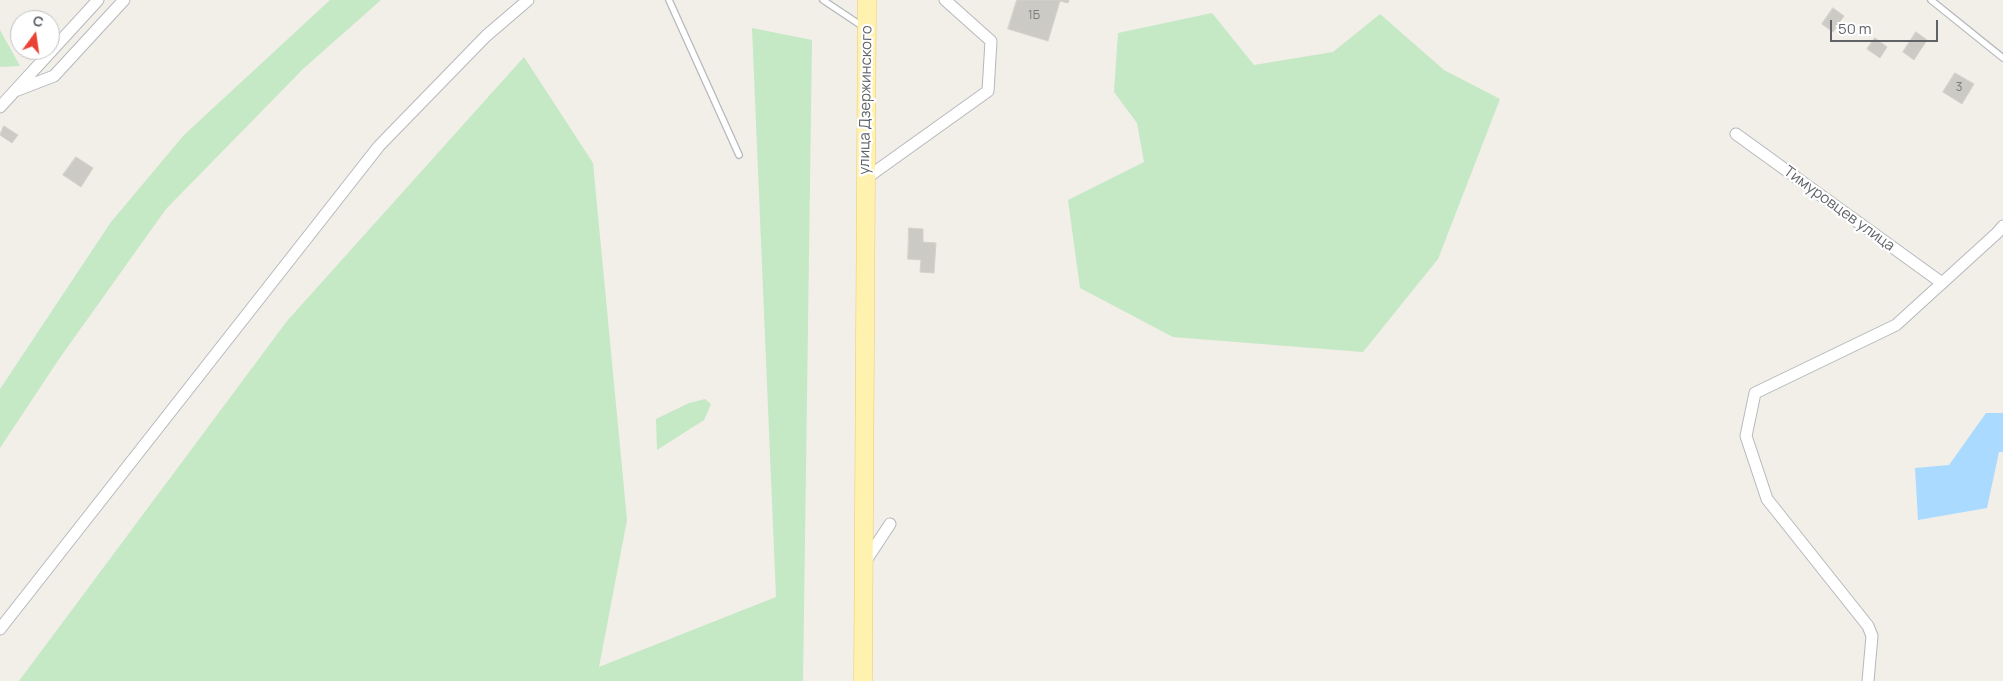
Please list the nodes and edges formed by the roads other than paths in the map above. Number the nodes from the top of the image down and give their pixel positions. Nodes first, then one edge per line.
1 (98, 0) edge
2 (124, 0) edge
3 (528, 0) edge
4 (669, 0) edge
5 (823, 0) edge
6 (867, 0) edge
7 (945, 0) edge
8 (1930, 0) edge
9 (867, 30) junction
10 (2003, 58) edge
11 (15, 91) junction
12 (0, 107) edge
13 (1736, 134) dead end
14 (739, 155) dead end
15 (865, 180) junction
16 (2003, 226) edge
17 (1942, 283) junction
18 (890, 524) dead end
19 (863, 566) junction
20 (0, 629) edge
21 (863, 681) edge
22 (1868, 681) edge

1 - 11 street
2 - 11 street
3 - 20 street
4 - 14 lane
5 - 9 lane
6 - 9 main road, улица Дзержинского
7 - 15 street
8 - 10 lane
9 - 15 main road, улица Дзержинского
11 - 12 street
13 - 17 street, Тимуровцев улица
15 - 19 main road, улица Дзержинского
16 - 17 street
17 - 22 street
18 - 19 street
19 - 21 main road, улица Дзержинского

